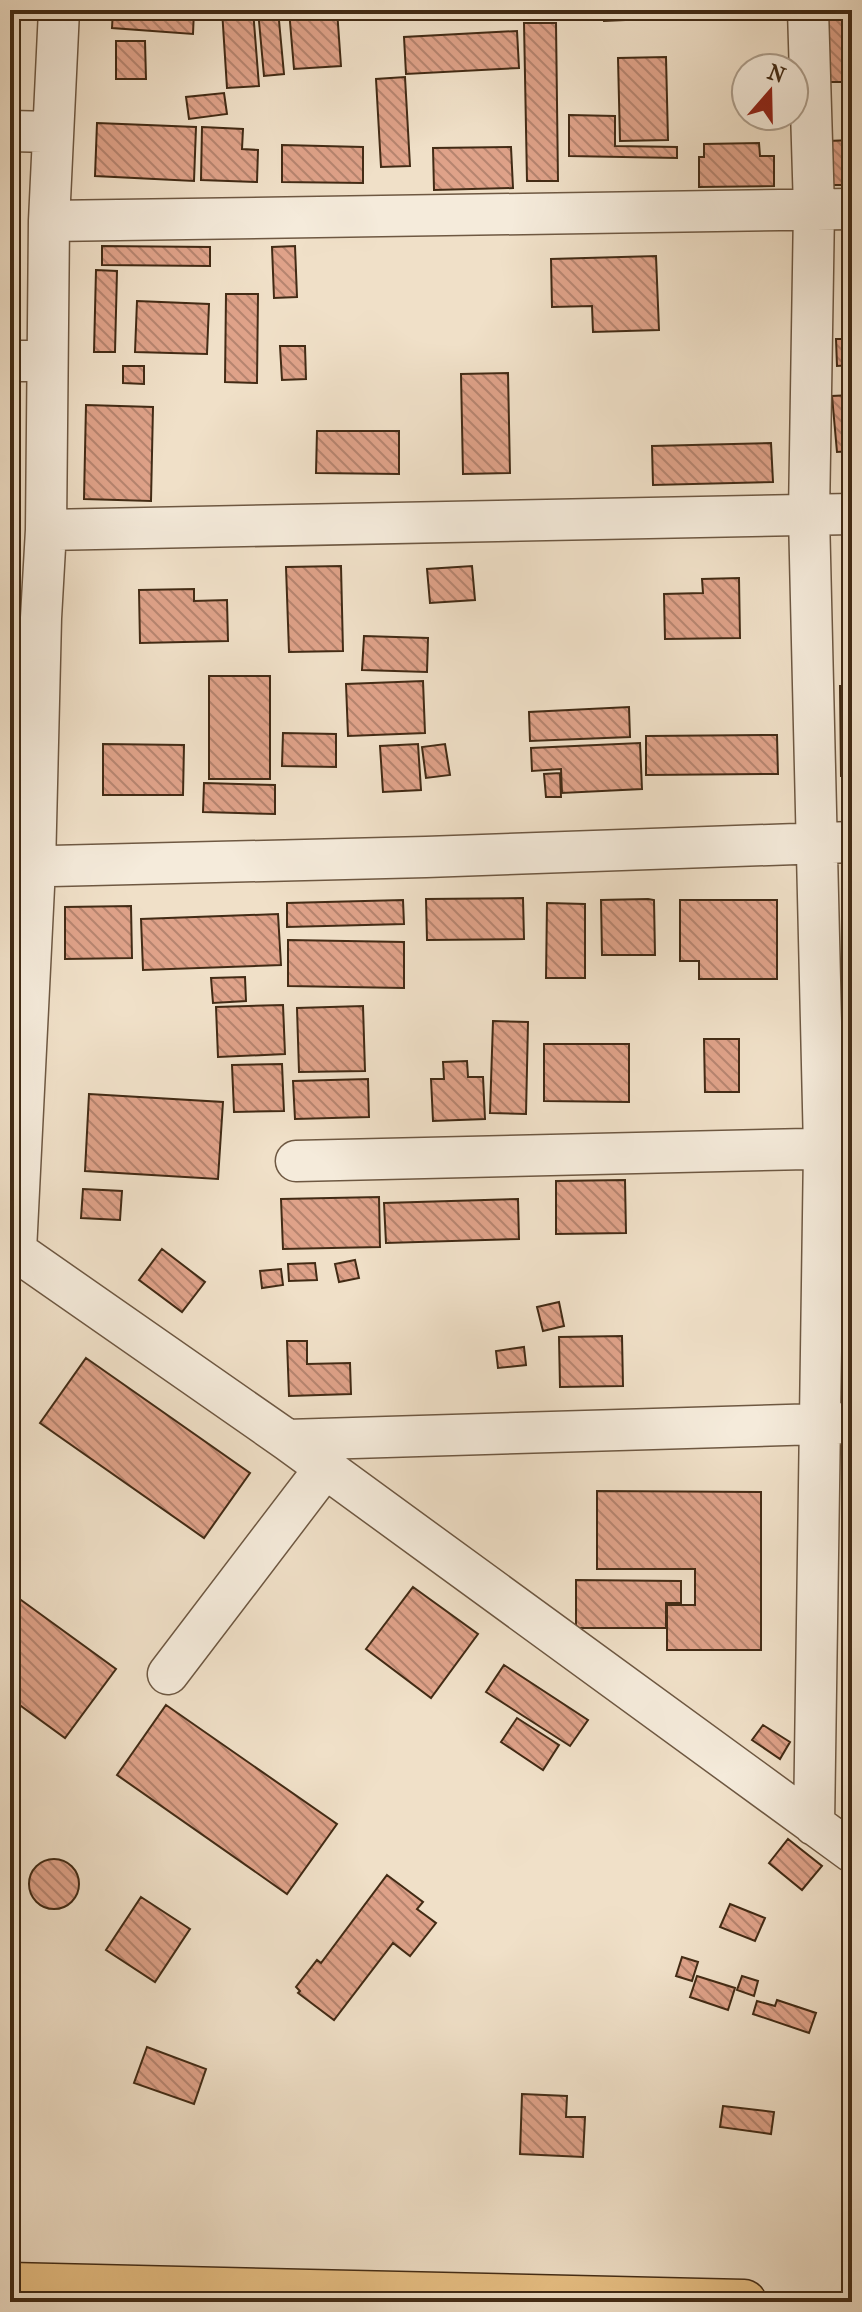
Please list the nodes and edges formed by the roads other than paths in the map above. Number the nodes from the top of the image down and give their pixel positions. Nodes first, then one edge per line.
1 (59, 10) edge
2 (808, 10) edge
3 (10, 131) edge
4 (53, 132) junction
5 (833, 209) edge
6 (49, 221) junction
7 (29, 361) edge
8 (852, 514) edge
9 (809, 515) junction
10 (46, 530) junction
11 (25, 619) edge
12 (835, 842) edge
13 (22, 867) edge
14 (838, 1149) edge
15 (296, 1161) dead end
16 (13, 1249) edge
17 (835, 1423) edge
18 (287, 1440) junction
19 (325, 1468) junction
20 (168, 1674) dead end
21 (814, 1825) junction
22 (852, 1852) edge
23 (10, 2285) edge
24 (744, 2302) edge

1 - 4 street
2 - 5 street
3 - 4 street
4 - 6 street
5 - 6 street
5 - 9 street
6 - 7 street
7 - 10 street
8 - 9 street
9 - 10 street
9 - 12 street
10 - 11 street
11 - 13 street
12 - 13 street
12 - 14 street
13 - 16 street
14 - 15 street
14 - 17 street
16 - 18 street
17 - 18 street
17 - 21 street
18 - 19 street
19 - 20 street
19 - 21 street
21 - 22 street
23 - 24 main road

